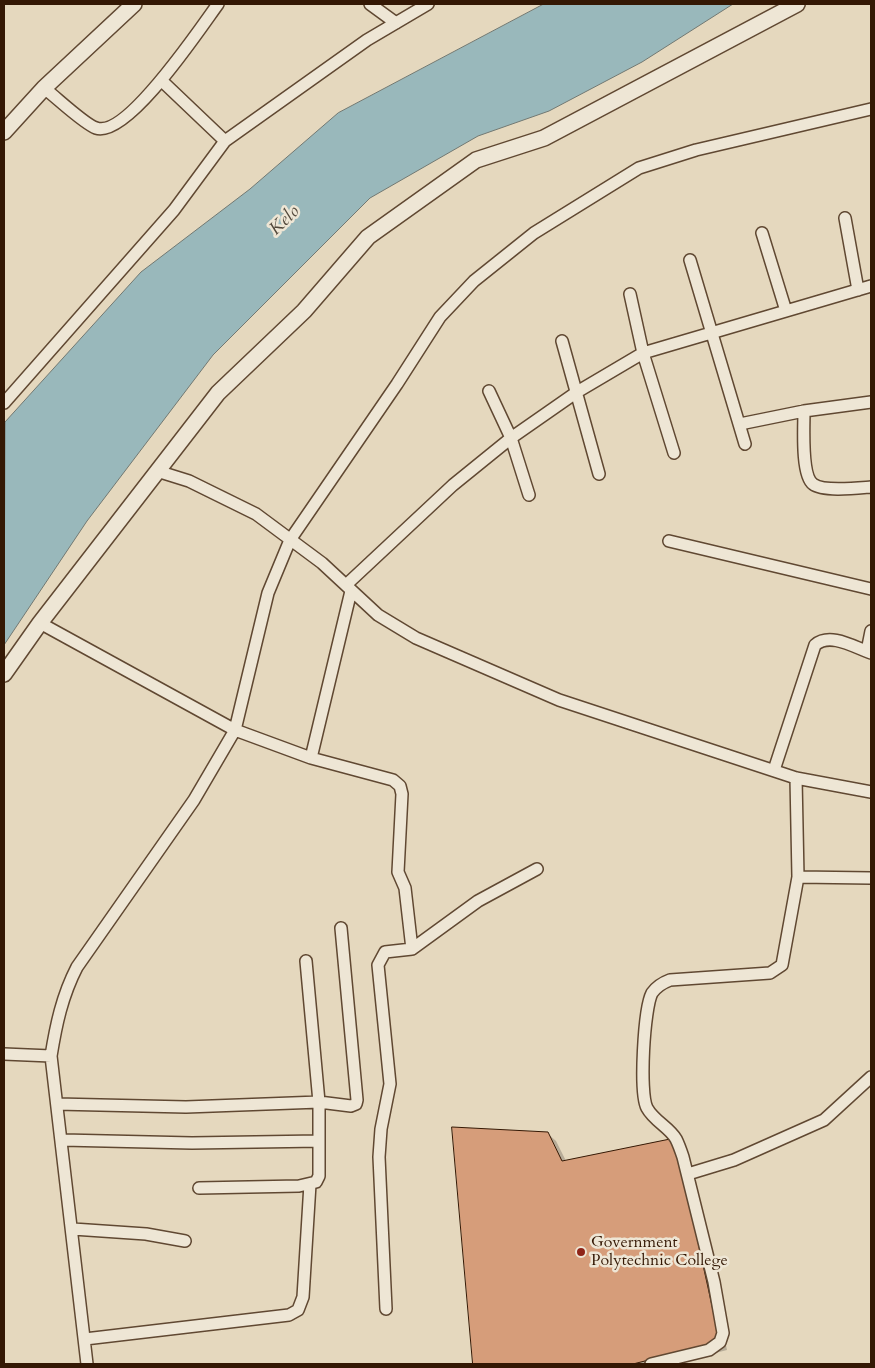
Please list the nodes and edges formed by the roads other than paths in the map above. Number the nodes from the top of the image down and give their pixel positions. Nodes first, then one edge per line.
1 (134, 4) edge
2 (218, 4) edge
3 (370, 4) edge
4 (428, 4) edge
5 (797, 4) edge
6 (396, 23) junction
7 (162, 81) junction
8 (44, 88) junction
9 (871, 109) edge
10 (4, 132) edge
11 (226, 141) junction
12 (845, 218) dead end
13 (762, 233) dead end
14 (690, 260) dead end
15 (871, 286) edge
16 (858, 290) junction
17 (630, 294) dead end
18 (786, 311) junction
19 (712, 332) junction
20 (562, 341) dead end
21 (643, 353) junction
22 (488, 391) dead end
23 (577, 392) junction
24 (871, 402) edge
25 (4, 403) edge
26 (804, 411) junction
27 (740, 424) junction
28 (511, 438) junction
29 (745, 444) dead end
30 (674, 454) dead end
31 (156, 471) junction
32 (599, 474) dead end
33 (871, 487) edge
34 (529, 495) dead end
35 (290, 540) junction
36 (669, 541) dead end
37 (348, 588) junction
38 (871, 589) edge
39 (40, 623) junction
40 (871, 631) edge
41 (869, 652) edge
42 (4, 674) edge
43 (235, 730) junction
44 (311, 758) junction
45 (774, 770) junction
46 (796, 778) junction
47 (871, 792) edge
48 (537, 869) dead end
49 (798, 877) junction
50 (871, 878) edge
51 (341, 928) dead end
52 (412, 948) junction
53 (306, 960) dead end
54 (4, 1054) edge
55 (51, 1056) junction
56 (871, 1077) edge
57 (319, 1102) junction
58 (57, 1104) junction
59 (63, 1140) junction
60 (319, 1140) junction
61 (688, 1174) junction
62 (310, 1184) junction
63 (199, 1188) dead end
64 (73, 1229) junction
65 (185, 1242) dead end
66 (386, 1309) dead end
67 (85, 1339) junction
68 (87, 1364) edge
69 (651, 1364) edge

1 - 8 street
2 - 7 street
3 - 6 street
4 - 6 street
5 - 31 street
6 - 11 street
7 - 8 street
7 - 11 street
8 - 10 street
9 - 35 street
11 - 25 street
12 - 16 street
13 - 18 street
14 - 19 street
15 - 16 street
16 - 18 street
17 - 21 street
18 - 19 street
19 - 21 street
19 - 27 street
20 - 23 street
21 - 23 street
21 - 30 street
22 - 28 street
23 - 28 street
23 - 32 street
24 - 26 street
26 - 27 street
26 - 33 street
27 - 29 street
28 - 34 street
28 - 37 street
31 - 35 street
31 - 39 street
35 - 37 street
35 - 43 street
36 - 38 street
37 - 44 street
37 - 45 street
39 - 42 street
39 - 43 street
40 - 41 street
41 - 45 street
43 - 44 street
43 - 55 street
44 - 52 street
45 - 46 street
46 - 47 street
46 - 49 street
48 - 52 street
49 - 50 street
49 - 61 street
51 - 57 street
52 - 66 street
53 - 57 street
54 - 55 street
55 - 58 street
56 - 61 street
57 - 58 street
57 - 60 street
58 - 59 street
59 - 60 street
59 - 64 street
60 - 62 street
61 - 69 street
62 - 63 street
62 - 67 street
64 - 65 street
64 - 67 street
67 - 68 street

